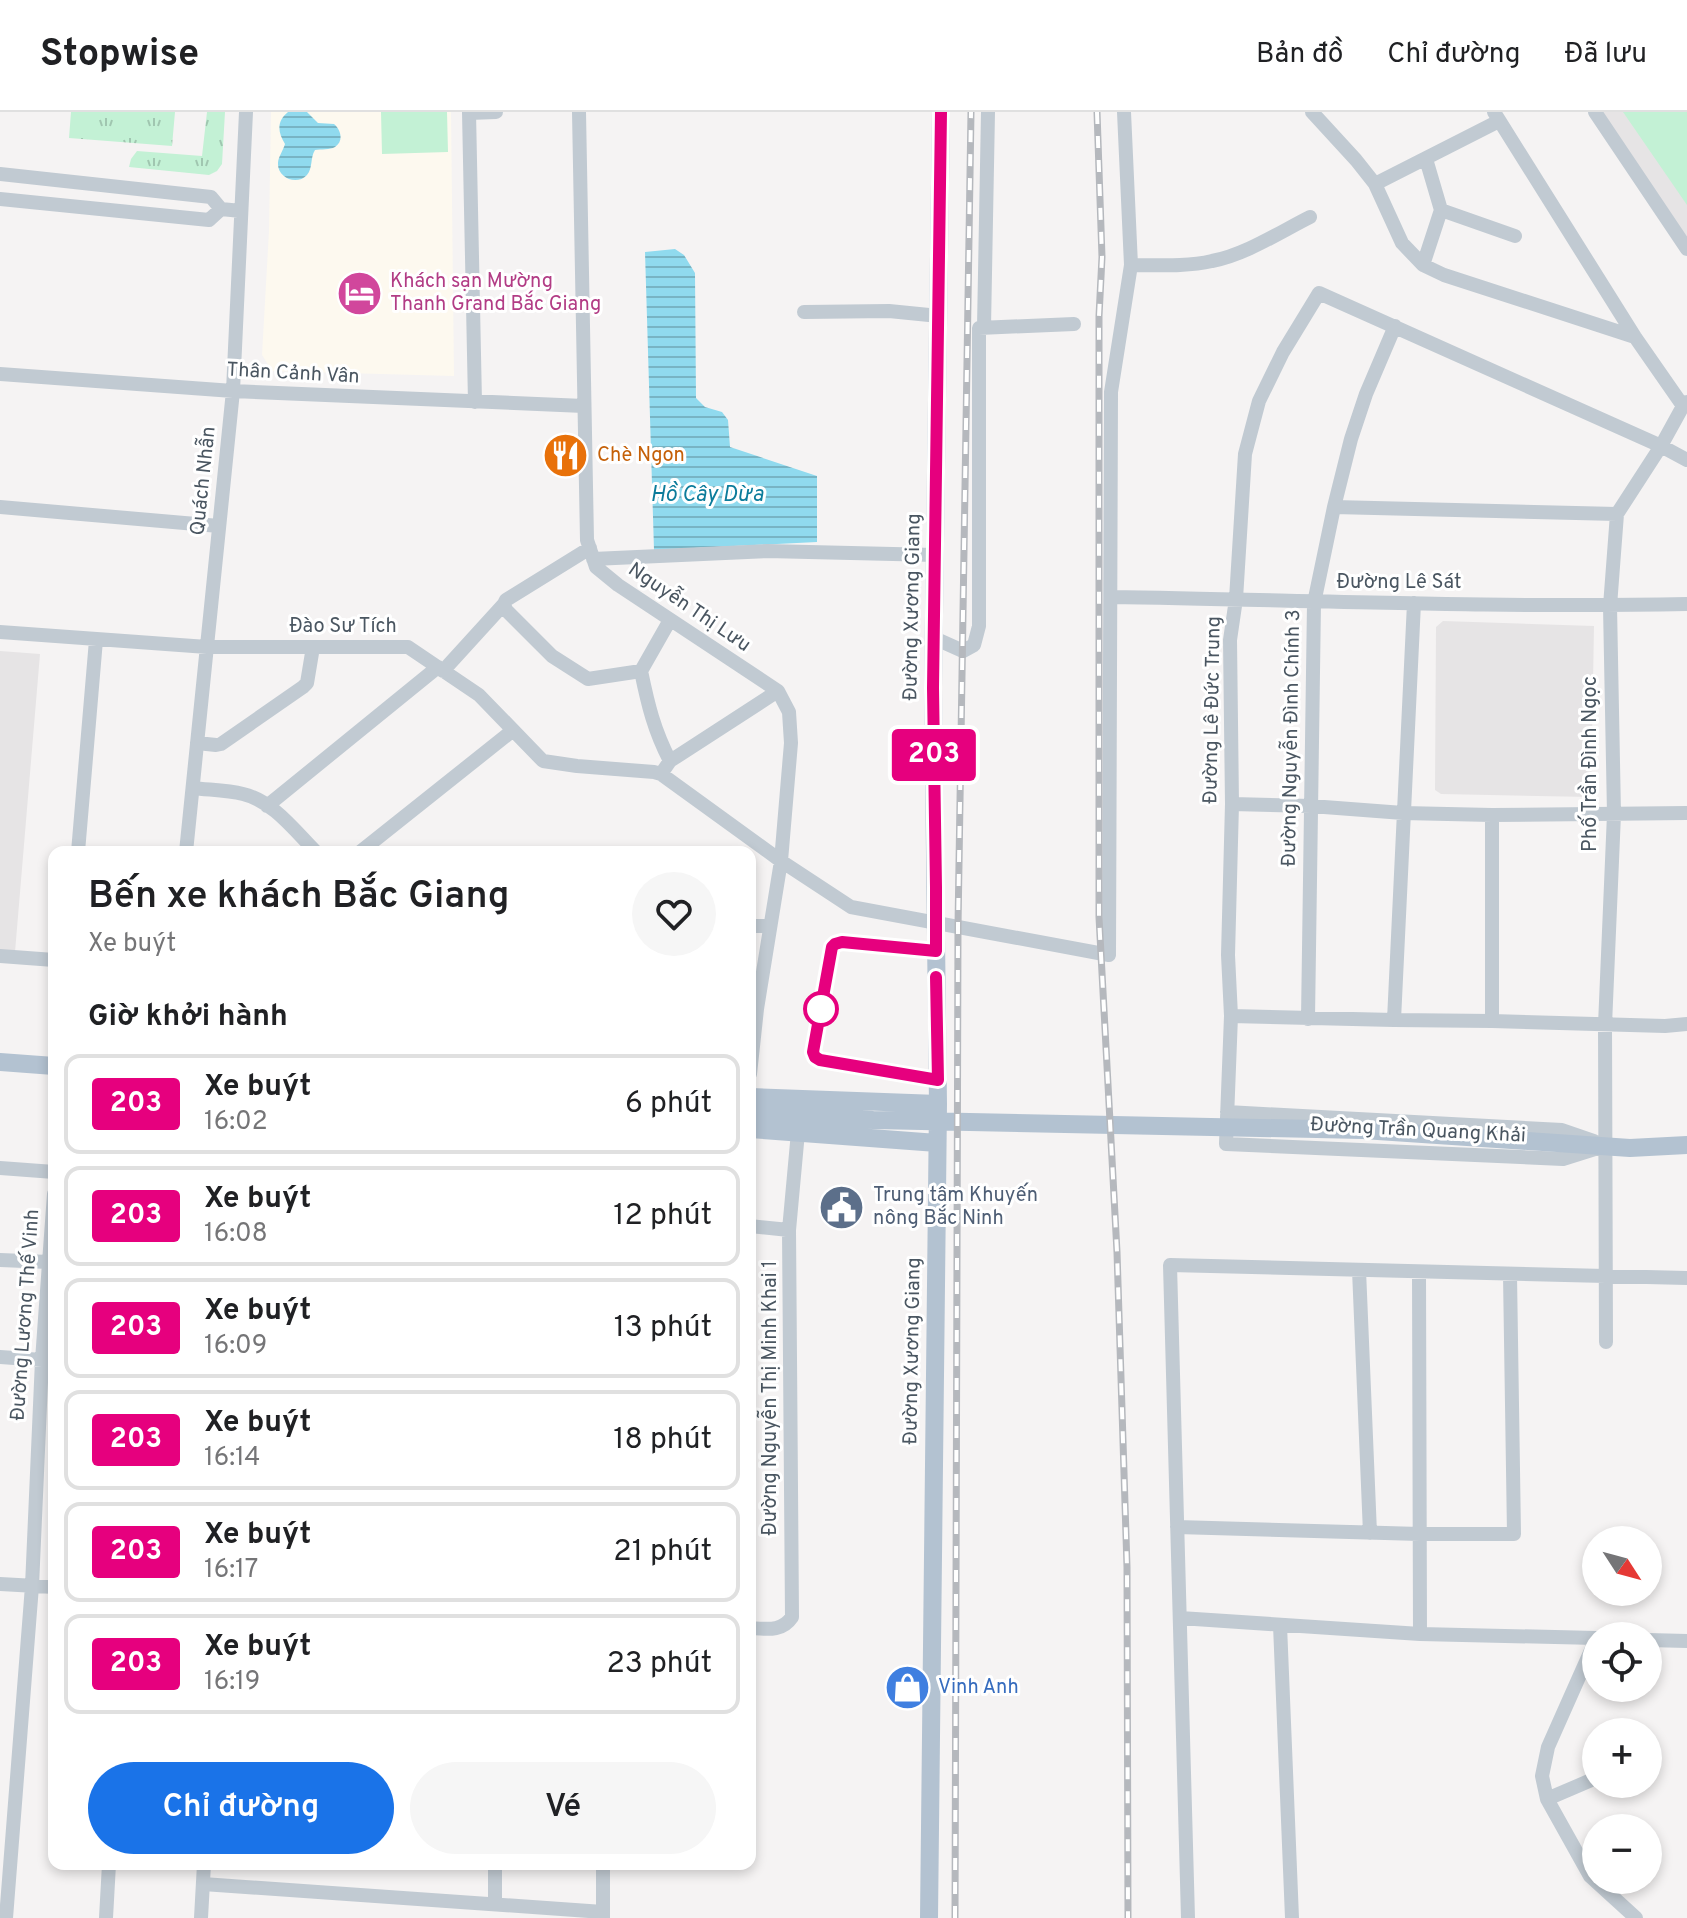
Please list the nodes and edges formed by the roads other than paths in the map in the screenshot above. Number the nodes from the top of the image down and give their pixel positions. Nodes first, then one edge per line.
1 (246, 112) edge
2 (469, 112) edge
3 (496, 112) edge
4 (579, 112) edge
5 (941, 112) edge
6 (988, 112) edge
7 (1124, 112) edge
8 (1312, 112) edge
9 (1595, 112) edge
10 (1497, 116) edge
11 (1426, 159) junction
12 (0, 174) edge
13 (1375, 184) junction
14 (0, 199) edge
15 (221, 209) junction
16 (1441, 210) junction
17 (241, 211) junction
18 (1310, 217) dead end
19 (1515, 236) dead end
20 (1687, 249) edge
21 (1131, 265) junction
22 (1423, 265) junction
23 (804, 312) dead end
24 (939, 316) junction
25 (1074, 324) dead end
26 (1395, 326) junction
27 (984, 327) junction
28 (1635, 337) junction
29 (0, 374) edge
30 (233, 391) junction
31 (475, 402) junction
32 (1685, 404) edge
33 (584, 406) junction
34 (1661, 446) junction
35 (1687, 460) edge
36 (0, 507) edge
37 (1334, 507) junction
38 (1617, 514) junction
39 (219, 526) junction
40 (591, 553) junction
41 (935, 555) junction
42 (1111, 597) junction
43 (1236, 599) junction
44 (1314, 603) junction
45 (1414, 603) junction
46 (504, 604) junction
47 (1687, 604) edge
48 (1610, 606) junction
49 (670, 620) junction
50 (0, 632) edge
51 (934, 638) junction
52 (96, 640) junction
53 (207, 647) junction
54 (313, 647) junction
55 (440, 669) junction
56 (641, 671) junction
57 (778, 691) junction
58 (512, 731) junction
59 (197, 743) junction
60 (670, 761) junction
61 (661, 774) junction
62 (193, 788) junction
63 (1232, 804) junction
64 (267, 806) junction
65 (1311, 806) junction
66 (1403, 813) junction
67 (1687, 813) edge
68 (1614, 814) junction
69 (1492, 815) junction
70 (79, 846) edge
71 (187, 846) edge
72 (310, 846) edge
73 (368, 846) edge
74 (781, 861) junction
75 (936, 923) junction
76 (756, 926) edge
77 (769, 926) junction
78 (0, 956) edge
79 (48, 960) edge
80 (1231, 1016) junction
81 (1308, 1019) junction
82 (1394, 1020) junction
83 (1492, 1021) junction
84 (1687, 1024) edge
85 (1605, 1025) junction
86 (756, 1027) edge
87 (0, 1062) edge
88 (48, 1066) edge
89 (756, 1097) edge
90 (938, 1104) junction
91 (756, 1112) edge
92 (1227, 1112) junction
93 (756, 1129) edge
94 (798, 1132) junction
95 (937, 1143) junction
96 (1226, 1144) joint
97 (1687, 1145) edge
98 (1606, 1146) junction
99 (0, 1168) edge
100 (48, 1172) edge
101 (756, 1227) edge
102 (789, 1230) junction
103 (0, 1260) edge
104 (48, 1262) edge
105 (1359, 1270) junction
106 (1419, 1272) junction
107 (1510, 1275) junction
108 (48, 1276) edge
109 (1606, 1277) junction
110 (1687, 1278) edge
111 (1606, 1342) dead end
112 (0, 1357) edge
113 (42, 1360) junction
114 (1177, 1527) junction
115 (1370, 1533) junction
116 (1420, 1534) junction
117 (0, 1584) edge
118 (32, 1586) junction
119 (48, 1587) edge
120 (1180, 1618) junction
121 (1280, 1625) junction
122 (756, 1628) edge
123 (1420, 1634) junction
124 (1582, 1638) edge
125 (1662, 1640) edge
126 (1687, 1641) edge
127 (1582, 1670) edge
128 (1582, 1784) edge
129 (1547, 1799) junction
130 (109, 1870) edge
131 (204, 1870) edge
132 (495, 1870) edge
133 (603, 1870) edge
134 (203, 1884) junction
135 (495, 1904) junction
136 (603, 1915) edge
137 (6, 1918) edge
138 (106, 1918) edge
139 (201, 1918) edge
140 (929, 1918) edge
141 (1188, 1918) edge
142 (1292, 1918) edge
143 (1636, 1918) edge

1 - 17 street, Quách Nhẫn
2 - 3 street
2 - 31 street
4 - 33 street
5 - 24 main road, Đường Xương Giang
6 - 27 street
7 - 21 street
8 - 13 street
9 - 20 street
10 - 11 street
10 - 28 street
11 - 13 street
11 - 16 street
12 - 15 street
13 - 22 street
14 - 15 street
15 - 17 street
16 - 19 street
16 - 22 street
17 - 30 street, Quách Nhẫn
18 - 21 street
21 - 42 street
22 - 28 street
23 - 24 street
24 - 41 main road, Đường Xương Giang
25 - 27 street
26 - 34 street
26 - 37 street, Đường Nguyễn Đình Chính 3
26 - 43 street, Đường Lê Đức Trung
27 - 51 street
28 - 32 street
29 - 30 street, Thân Cảnh Vân
30 - 31 street, Thân Cảnh Vân
30 - 39 street, Quách Nhẫn
31 - 33 street, Thân Cảnh Vân
32 - 34 street, Phố Trần Đình Ngọc
33 - 40 street
34 - 35 street
34 - 38 street, Phố Trần Đình Ngọc
36 - 39 street
37 - 38 street
37 - 44 street, Đường Nguyễn Đình Chính 3
38 - 48 street, Phố Trần Đình Ngọc
39 - 53 street, Quách Nhẫn
40 - 41 street
40 - 46 street
40 - 49 street, Nguyễn Thị Lưu
41 - 51 main road, Đường Xương Giang
42 - 43 street, Đường Lê Sát
42 - 75 street
43 - 44 street, Đường Lê Sát
43 - 63 street, Đường Lê Đức Trung
44 - 45 street, Đường Lê Sát
44 - 65 street, Đường Nguyễn Đình Chính 3
45 - 48 street, Đường Lê Sát
45 - 66 street
46 - 55 street
46 - 56 street
47 - 48 street, Đường Lê Sát
48 - 68 street, Phố Trần Đình Ngọc
49 - 56 street
49 - 57 street, Nguyễn Thị Lưu
50 - 52 street, Đào Sư Tích
51 - 75 main road, Đường Xương Giang
52 - 53 street, Đào Sư Tích
52 - 70 street
53 - 54 street, Đào Sư Tích
53 - 59 street, Quách Nhẫn
54 - 55 street, Đào Sư Tích
54 - 59 street
55 - 58 street, Đào Sư Tích
55 - 64 street
56 - 60 street
57 - 60 street
57 - 74 street
58 - 61 street, Đào Sư Tích
58 - 73 street
59 - 62 street, Quách Nhẫn
60 - 61 street
61 - 74 street
62 - 64 street
62 - 71 street, Quách Nhẫn
63 - 65 street
63 - 80 street, Đường Lê Đức Trung
64 - 72 street
65 - 66 street
65 - 81 street, Đường Nguyễn Đình Chính 3
66 - 69 street
66 - 82 street
67 - 68 street
68 - 69 street
68 - 85 street, Phố Trần Đình Ngọc
69 - 83 street
74 - 75 street
74 - 77 street
75 - 90 main road, Đường Xương Giang
76 - 77 street
77 - 86 street
78 - 79 street
80 - 81 street
80 - 92 street, Đường Lê Đức Trung
81 - 82 street
82 - 83 street
83 - 85 street
84 - 85 street
85 - 98 street, Phố Trần Đình Ngọc
87 - 88 main road
89 - 90 main road
90 - 95 main road, Đường Xương Giang
91 - 98 main road
92 - 96 street, Đường Lê Đức Trung
92 - 98 street, Đường Trần Quang Khải
93 - 94 main road
94 - 95 main road
94 - 102 street, Đường Nguyễn Thị Minh Khai 1
95 - 140 main road, Đường Xương Giang
96 - 98 street, Đường Trần Quang Khải
97 - 98 main road, Đường Trần Quang Khải
98 - 109 street, Phố Trần Đình Ngọc
99 - 100 street
101 - 102 street
102 - 122 street, Đường Nguyễn Thị Minh Khai 1
103 - 104 street
105 - 106 street
105 - 114 street
105 - 115 street
106 - 107 street
106 - 116 street
107 - 109 street
107 - 116 street
108 - 113 street, Đường Lương Thế Vinh
109 - 110 street
109 - 111 street, Phố Trần Đình Ngọc
112 - 113 street
113 - 118 street, Đường Lương Thế Vinh
114 - 115 street
114 - 120 street
115 - 116 street
116 - 123 street
117 - 118 street
118 - 119 street
118 - 137 street, Đường Lương Thế Vinh
120 - 121 street
120 - 141 street
121 - 123 street
121 - 142 street
123 - 124 street
125 - 126 street
127 - 129 street
128 - 129 street
129 - 143 street
130 - 138 street
131 - 134 street
132 - 135 street
133 - 136 street
134 - 135 street
134 - 139 street
135 - 136 street

